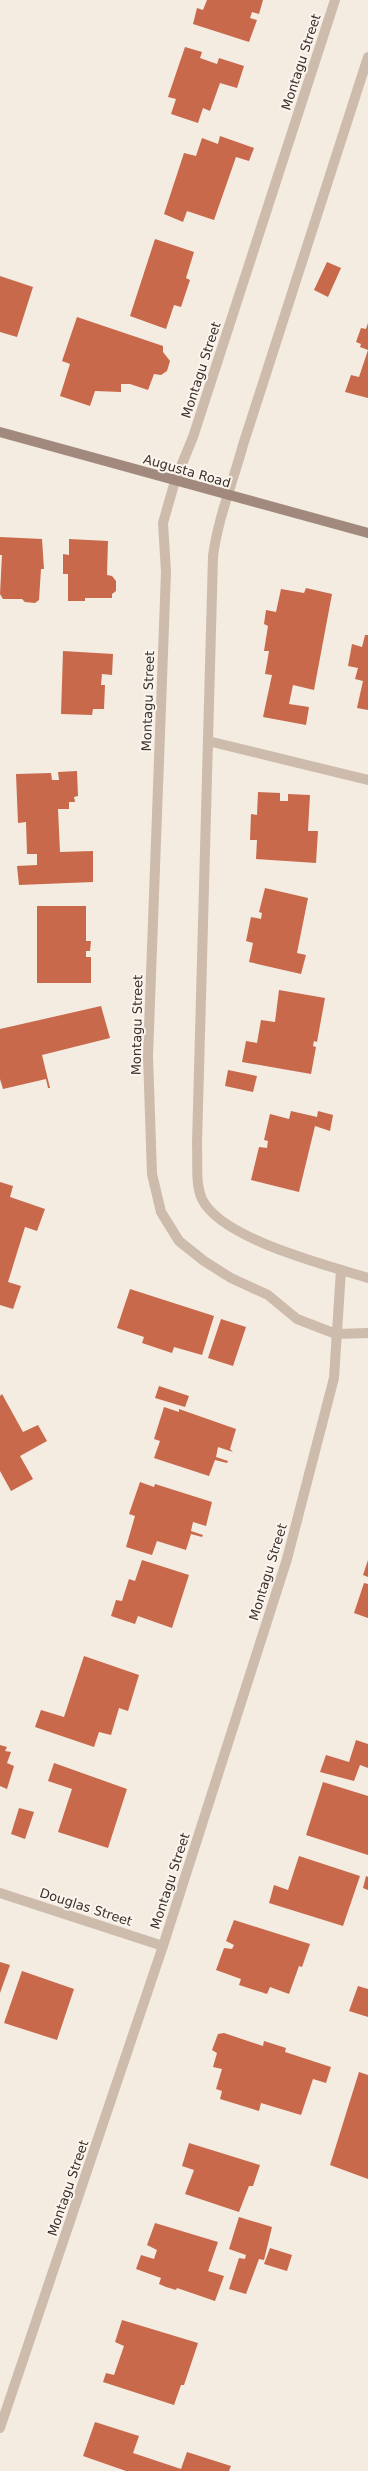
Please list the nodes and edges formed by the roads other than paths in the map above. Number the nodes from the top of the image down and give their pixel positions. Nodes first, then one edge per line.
1 (335, 0) edge
2 (368, 57) edge
3 (0, 432) edge
4 (175, 482) junction
5 (229, 496) junction
6 (368, 533) edge
7 (208, 741) junction
8 (368, 780) edge
9 (341, 1270) junction
10 (368, 1278) edge
11 (368, 1333) edge
12 (336, 1334) junction
13 (0, 1893) edge
14 (163, 1946) junction
15 (0, 2428) edge

1 - 4 street, Montagu Street
2 - 5 street
3 - 4 main road, Augusta Road
4 - 5 main road, Augusta Road
4 - 12 street, Montagu Street
5 - 6 main road, Augusta Road
5 - 7 street
7 - 8 street
7 - 9 street
9 - 10 street
9 - 12 street, Montagu Street
11 - 12 street
12 - 14 street, Montagu Street
13 - 14 street, Douglas Street
14 - 15 street, Montagu Street

